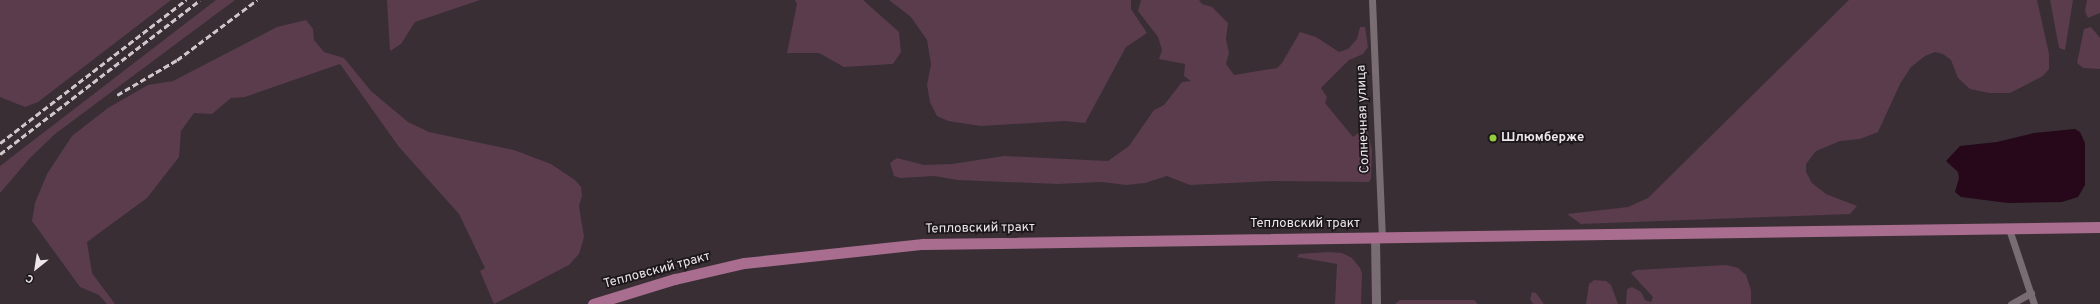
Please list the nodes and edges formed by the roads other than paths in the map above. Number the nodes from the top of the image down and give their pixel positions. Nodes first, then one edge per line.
1 (1372, 0) edge
2 (2100, 227) edge
3 (2009, 229) junction
4 (1379, 238) junction
5 (2031, 293) junction
6 (593, 304) edge
7 (1376, 304) edge
8 (2011, 304) edge
9 (2034, 304) edge

1 - 4 street, Солнечная улица
2 - 3 main road, Тепловский тракт
3 - 4 main road, Тепловский тракт
3 - 5 street
4 - 6 main road, Тепловский тракт
4 - 7 street, Солнечная улица
5 - 8 street
5 - 9 street

